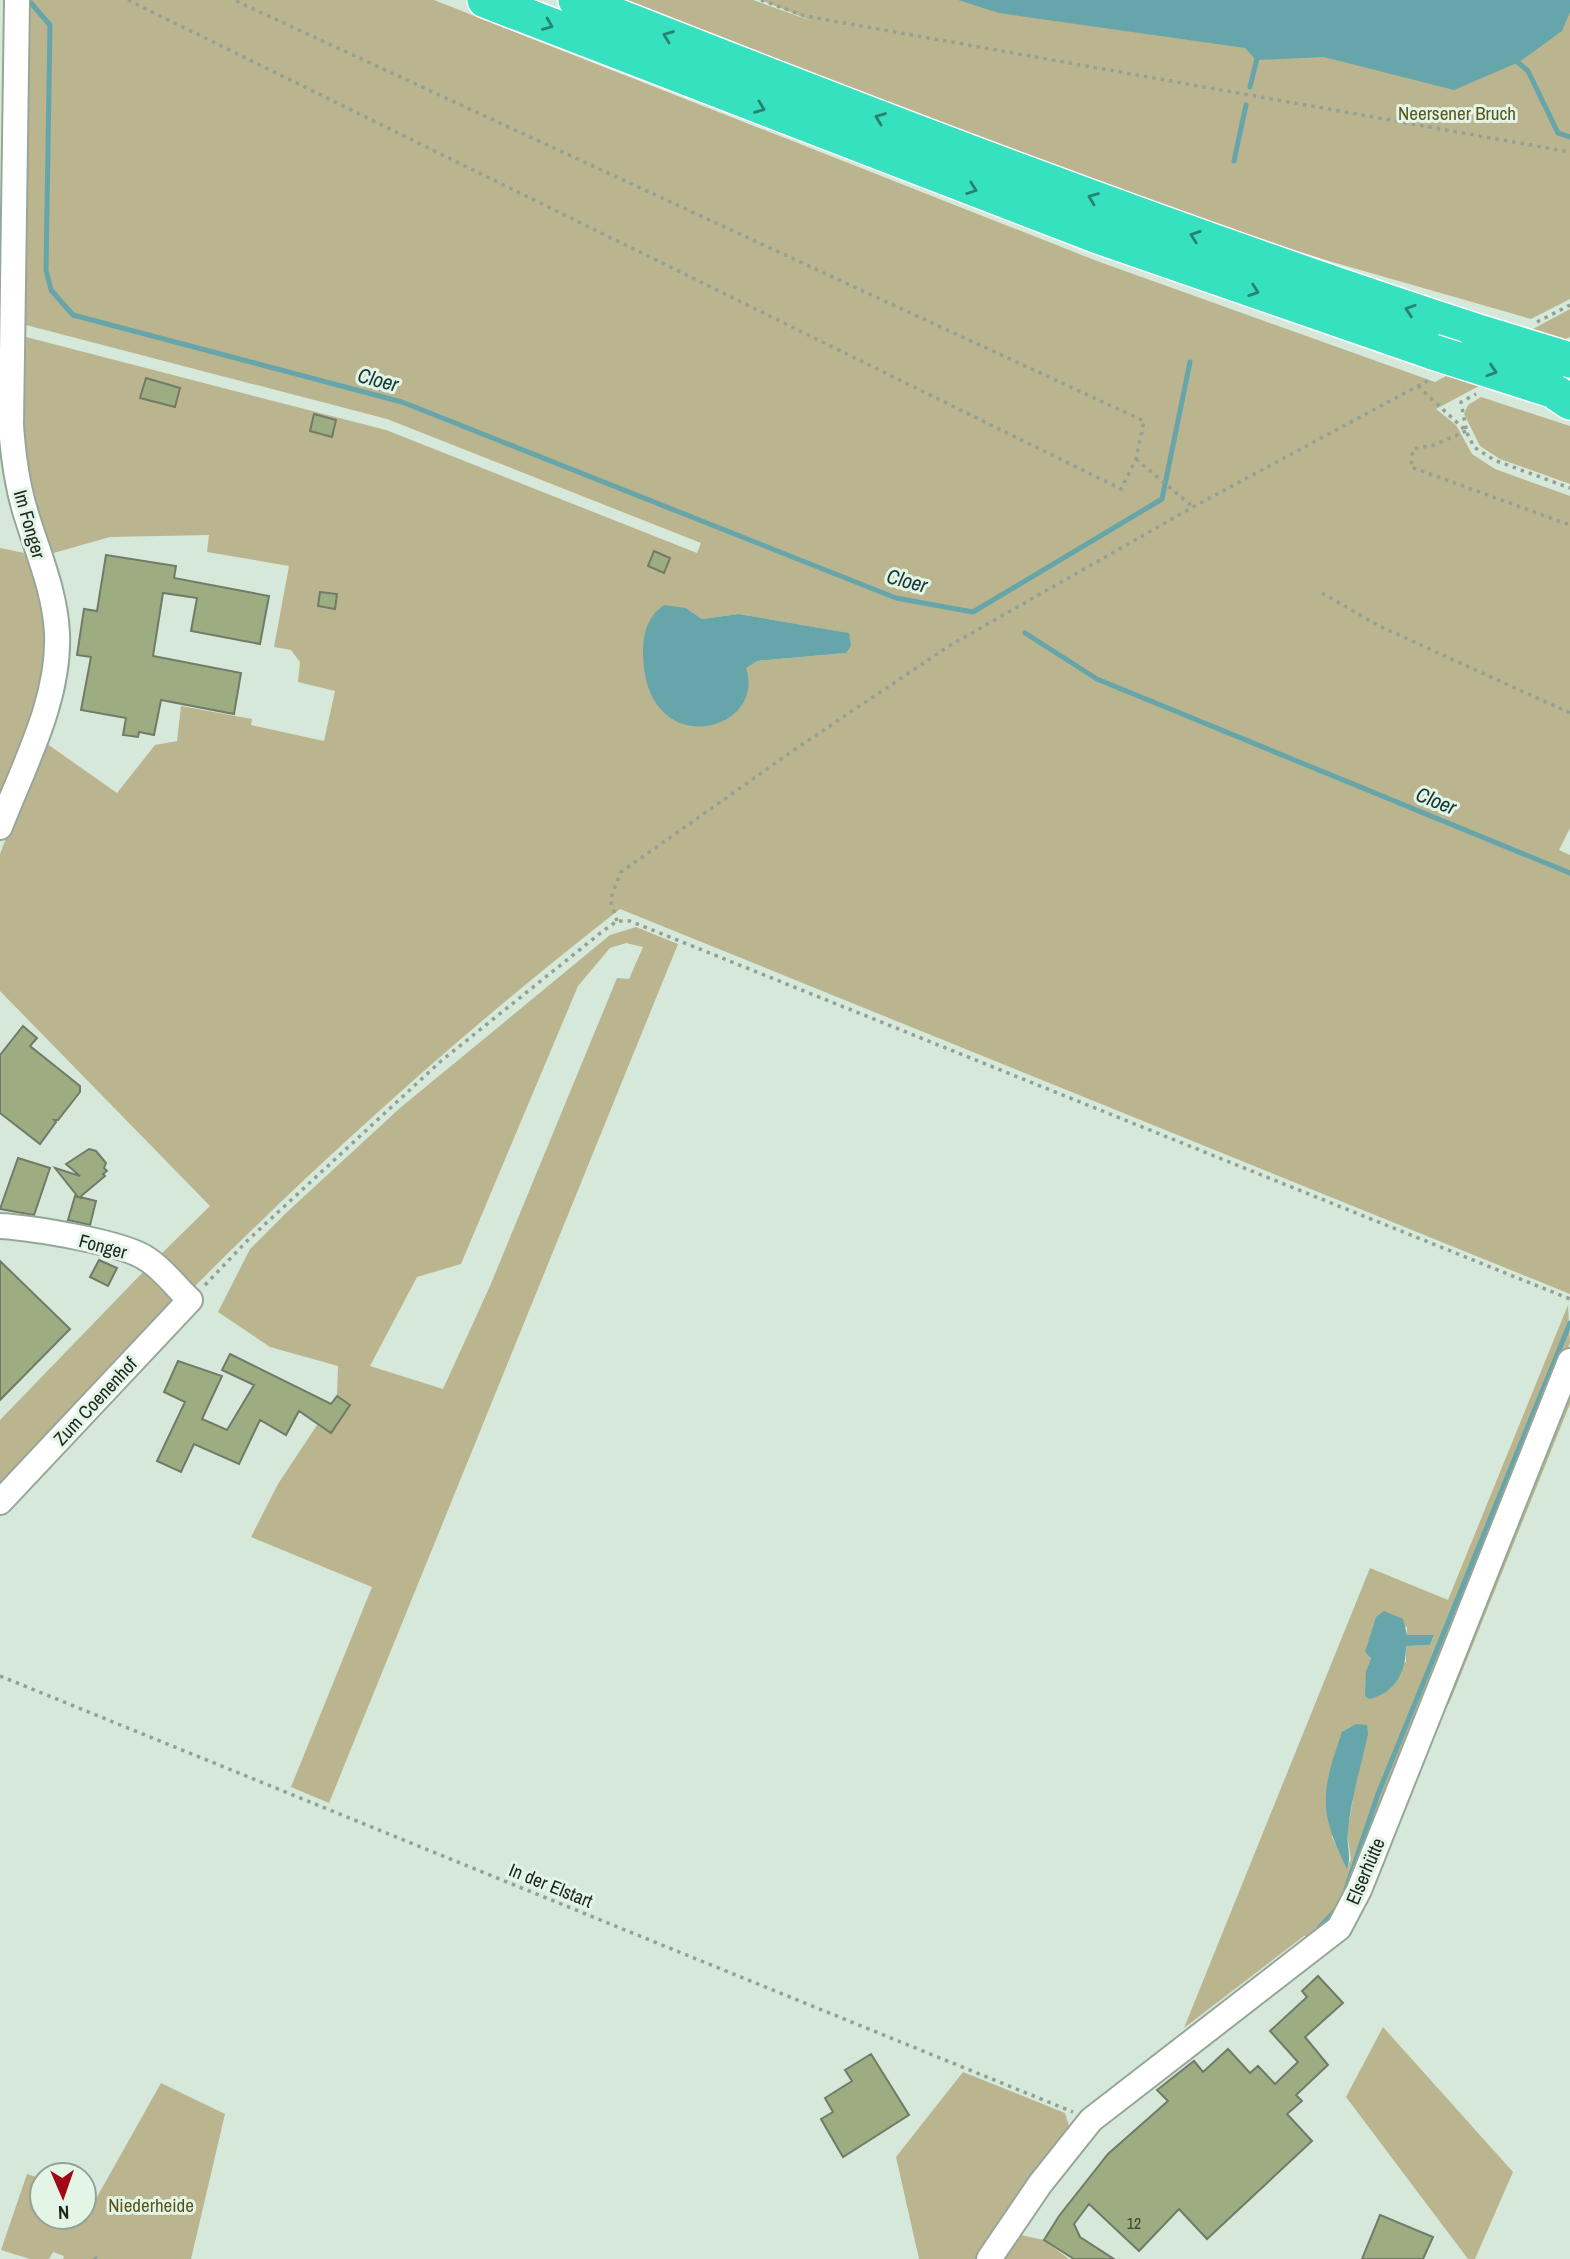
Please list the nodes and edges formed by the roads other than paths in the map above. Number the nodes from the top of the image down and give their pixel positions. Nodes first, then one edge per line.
1 (17, 0) edge
2 (485, 0) edge
3 (576, 0) edge
4 (7, 192) edge
5 (1570, 360) edge
6 (1564, 395) edge
7 (6, 424) edge
8 (0, 827) edge
9 (0, 1226) edge
10 (190, 1300) joint
11 (1570, 1361) edge
12 (0, 1502) edge
13 (989, 2259) edge

1 - 4 street, Im Fonger
2 -> 6 highway, bridge
5 -> 3 highway, bridge
4 - 7 street, Im Fonger
7 - 8 street, Im Fonger
9 - 10 street, Fonger
10 - 12 street, Zum Coenenhof
11 - 13 street, Elserhütte

